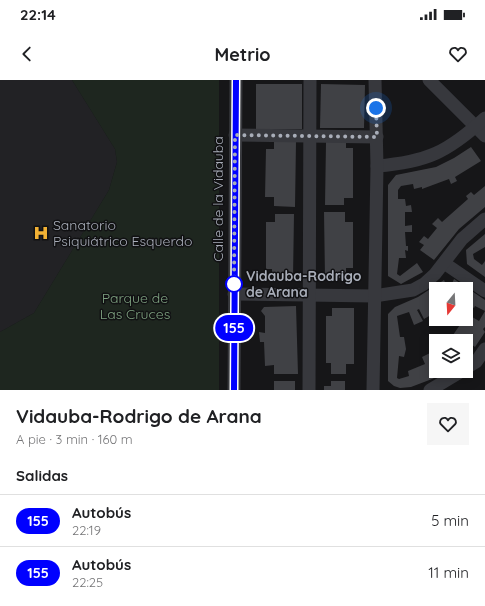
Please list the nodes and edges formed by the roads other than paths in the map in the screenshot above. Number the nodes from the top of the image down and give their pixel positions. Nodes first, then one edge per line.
1 (236, 80) edge
2 (310, 80) edge
3 (375, 80) edge
4 (428, 80) edge
5 (480, 122) edge
6 (235, 135) junction
7 (308, 136) junction
8 (485, 136) edge
9 (377, 137) junction
10 (377, 166) junction
11 (485, 219) edge
12 (444, 263) junction
13 (485, 292) edge
14 (234, 294) junction
15 (309, 295) junction
16 (374, 296) junction
17 (485, 349) edge
18 (473, 364) edge
19 (451, 378) edge
20 (234, 390) edge
21 (309, 390) edge
22 (373, 390) edge
23 (430, 390) edge

1 - 6 street, Calle de la Vidauba
2 - 7 street
3 - 9 street
4 - 5 street
5 - 8 street
5 - 10 street
6 - 7 street
6 - 14 street, Calle de la Vidauba
7 - 9 street
7 - 15 street
9 - 10 street
10 - 16 street
11 - 12 street
12 - 13 street
12 - 16 street
14 - 15 street
14 - 20 street, Calle de la Vidauba
15 - 16 street
15 - 21 street
16 - 22 street
17 - 18 street
19 - 23 street

